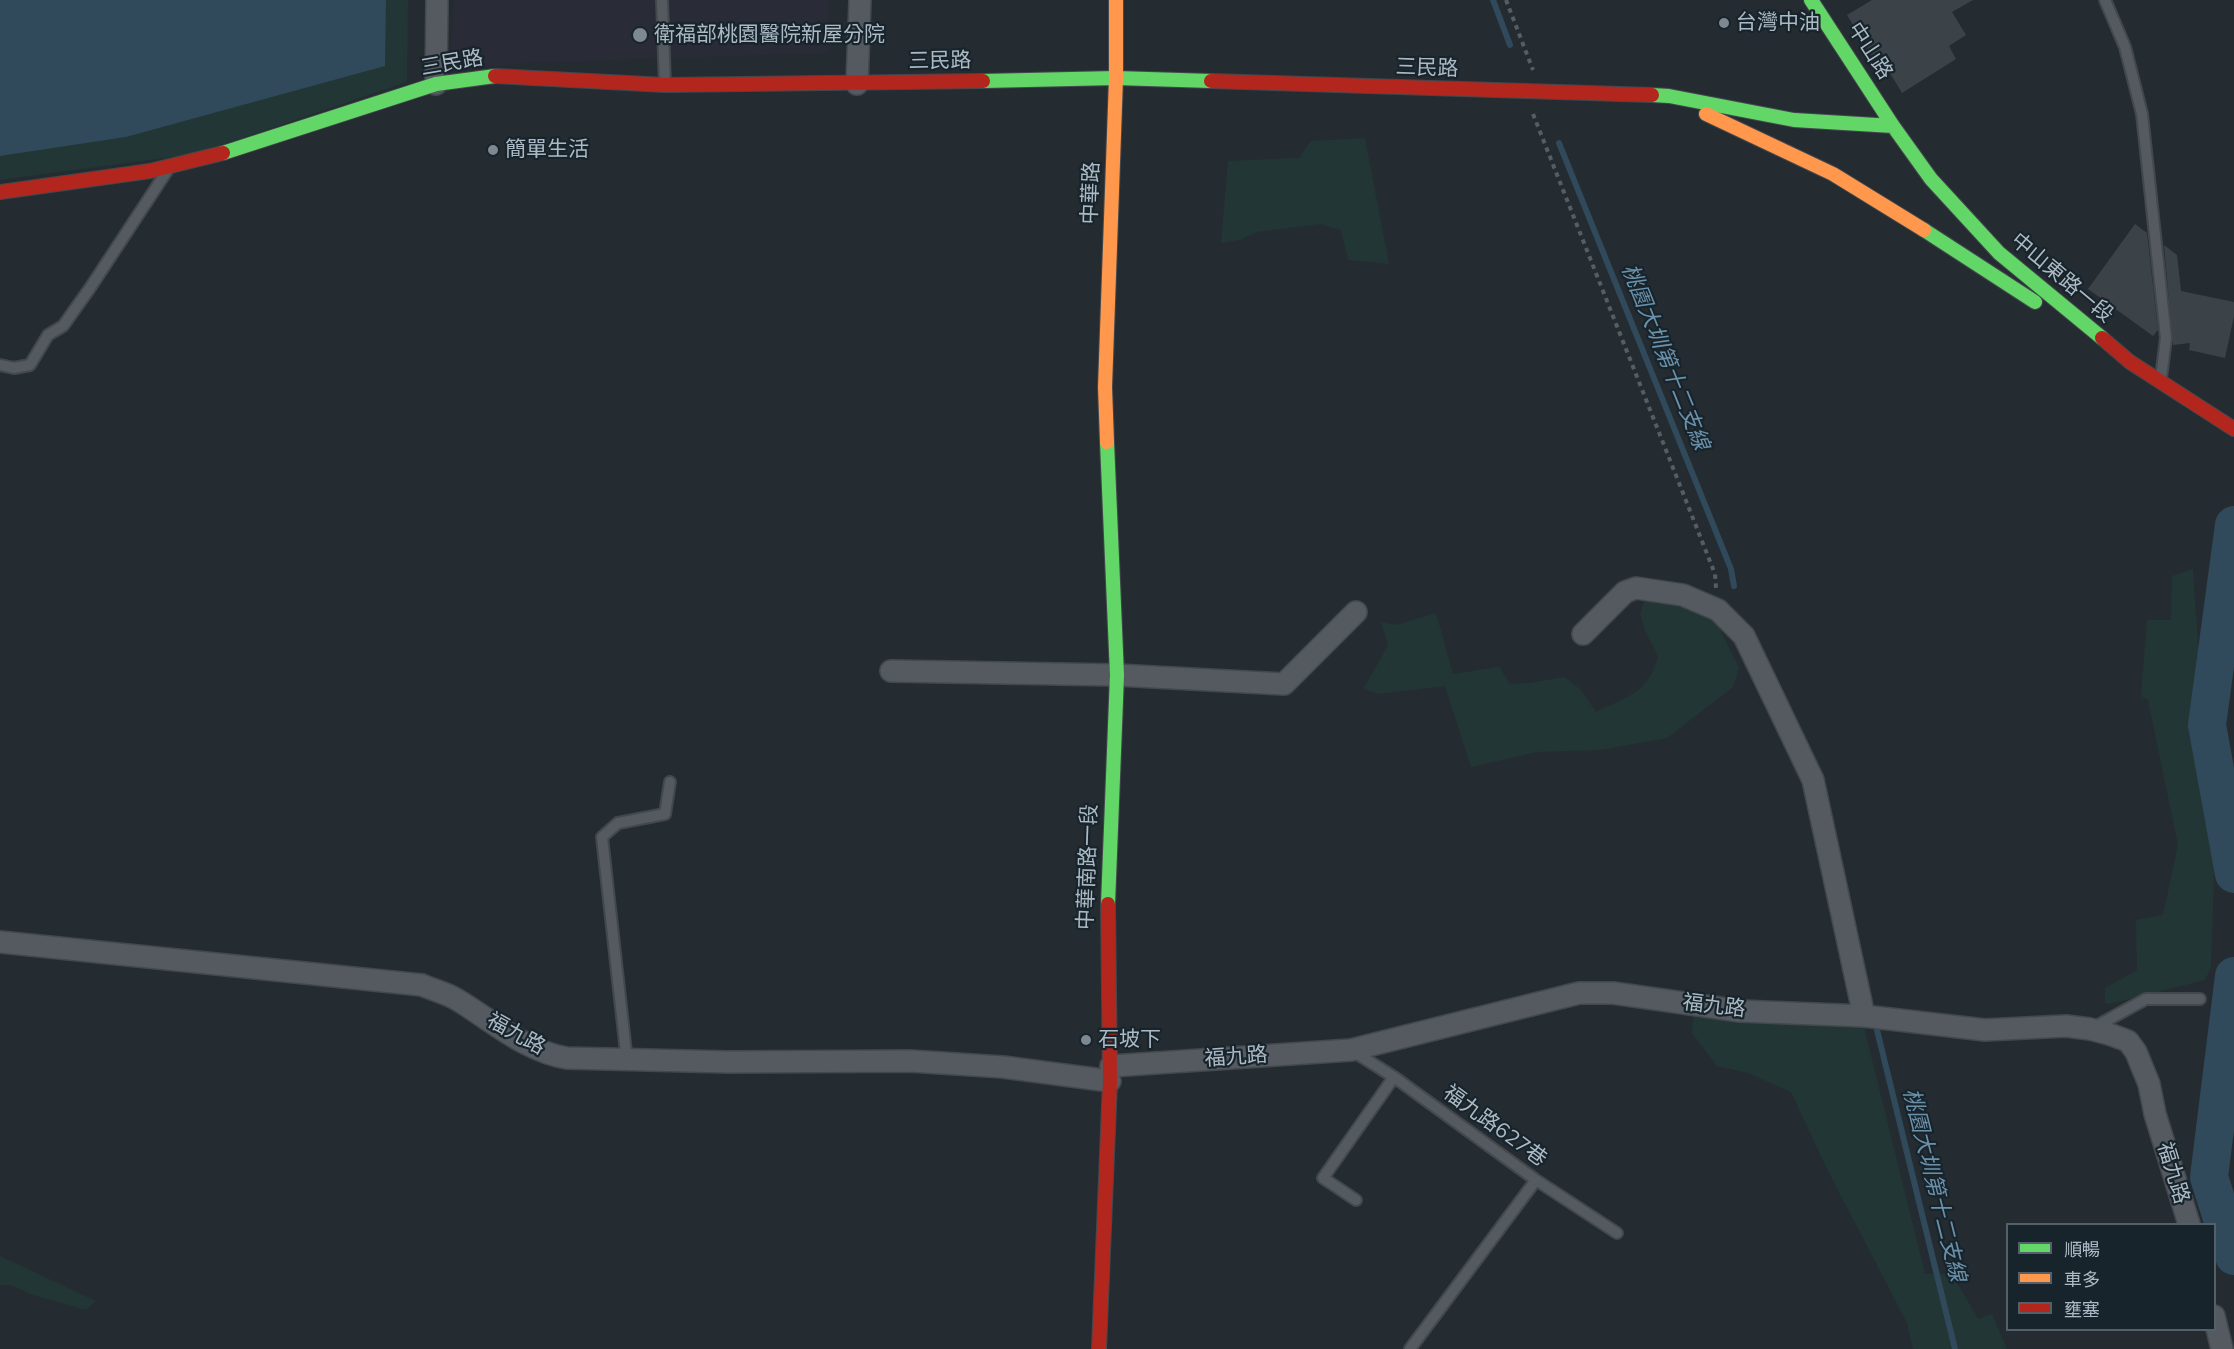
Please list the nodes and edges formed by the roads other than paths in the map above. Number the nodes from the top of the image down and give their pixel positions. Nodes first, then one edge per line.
1 (437, 0) edge
2 (662, 0) edge
3 (860, 0) edge
4 (1116, 0) edge
5 (1811, 0) edge
6 (2105, 0) edge
7 (1116, 78) junction
8 (436, 84) junction
9 (857, 84) junction
10 (665, 85) junction
11 (1669, 96) junction
12 (1893, 126) junction
13 (171, 166) junction
14 (0, 192) edge
15 (2130, 362) junction
16 (0, 365) edge
17 (2160, 382) junction
18 (1105, 387) joint
19 (2234, 429) edge
20 (1356, 612) dead end
21 (1583, 634) dead end
22 (891, 671) dead end
23 (1117, 675) junction
24 (670, 782) dead end
25 (0, 942) edge
26 (2200, 999) dead end
27 (1864, 1016) junction
28 (2090, 1029) junction
29 (1351, 1050) junction
30 (627, 1060) junction
31 (1111, 1073) junction
32 (1394, 1077) junction
33 (1536, 1180) junction
34 (1356, 1200) dead end
35 (2189, 1223) edge
36 (1617, 1233) dead end
37 (2216, 1324) edge
38 (1099, 1349) edge
39 (1410, 1349) edge
40 (2222, 1349) edge

1 - 8 street
2 - 10 lane
3 - 9 street
4 - 7 street, 中華路
5 - 12 street, 中山路
6 - 17 lane
7 - 9 street, 三民路
7 - 11 street, 三民路
7 - 18 street, 中華路
8 - 10 street, 三民路
8 - 13 street, 三民路
9 - 10 street, 三民路
11 - 12 street, 三民路
11 - 15 street
12 - 15 street, 中山東路一段
13 - 14 street, 三民路
13 - 16 lane
15 - 17 street, 中山東路一段
17 - 19 street, 中山東路一段
18 - 23 street, 中華南路一段
20 - 23 street
21 - 27 street
22 - 23 street
23 - 31 street, 中華南路一段
24 - 30 lane
25 - 30 street, 福九路
26 - 28 lane
27 - 28 street, 福九路
27 - 29 street, 福九路
28 - 35 street, 福九路
29 - 31 street, 福九路
29 - 32 lane, 福九路627巷
30 - 31 street, 福九路
31 - 38 street, 中華南路一段
32 - 33 lane, 福九路627巷
32 - 34 lane
33 - 36 lane, 福九路627巷
33 - 39 lane
37 - 40 street

